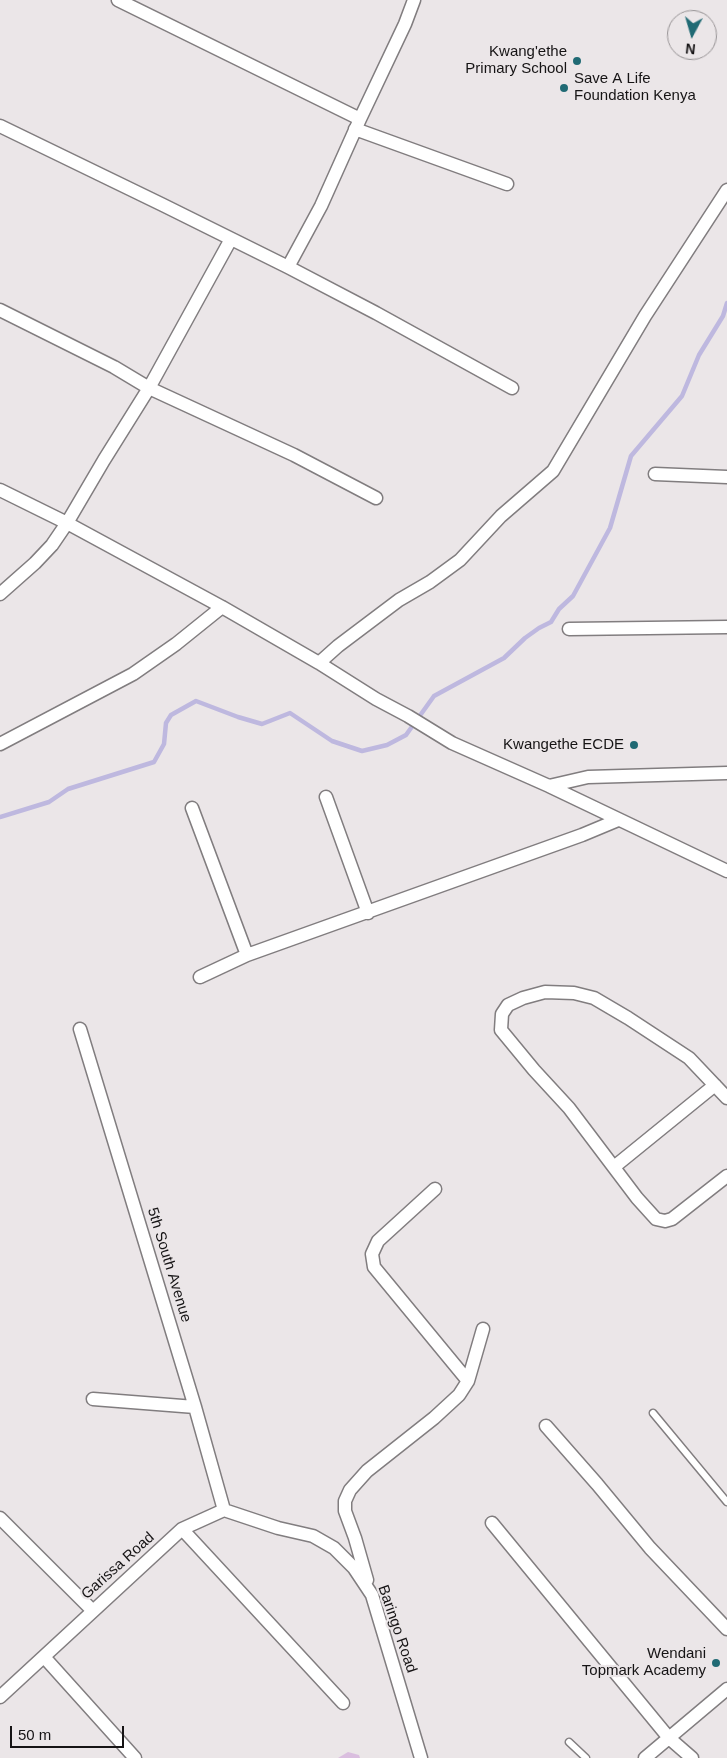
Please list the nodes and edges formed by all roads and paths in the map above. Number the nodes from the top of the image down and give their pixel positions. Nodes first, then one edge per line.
1 (118, 0) edge
2 (414, 0) edge
3 (358, 124) junction
4 (0, 126) edge
5 (507, 184) dead end
6 (727, 190) edge
7 (231, 239) junction
8 (288, 267) junction
9 (0, 310) edge
10 (149, 388) junction
11 (512, 388) dead end
12 (655, 474) dead end
13 (727, 477) edge
14 (0, 490) edge
15 (376, 498) dead end
16 (67, 523) junction
17 (0, 594) edge
18 (222, 607) junction
19 (727, 627) edge
20 (568, 630) dead end
21 (320, 663) junction
22 (0, 744) edge
23 (727, 773) edge
24 (549, 786) junction
25 (326, 797) dead end
26 (192, 808) dead end
27 (618, 820) junction
28 (727, 872) edge
29 (368, 913) junction
30 (247, 955) junction
31 (200, 977) dead end
32 (80, 1029) dead end
33 (714, 1086) junction
34 (727, 1098) edge
35 (614, 1168) junction
36 (727, 1176) edge
37 (435, 1189) dead end
38 (483, 1329) dead end
39 (468, 1381) junction
40 (93, 1399) dead end
41 (195, 1407) junction
42 (653, 1413) dead end
43 (546, 1426) dead end
44 (727, 1502) edge
45 (224, 1510) junction
46 (0, 1518) edge
47 (492, 1522) dead end
48 (182, 1529) junction
49 (372, 1595) junction
50 (93, 1611) junction
51 (727, 1629) edge
52 (45, 1658) junction
53 (727, 1690) edge
54 (0, 1697) edge
55 (343, 1703) dead end
56 (669, 1738) junction
57 (569, 1742) dead end
58 (135, 1758) edge
59 (421, 1758) edge
60 (586, 1758) edge
61 (645, 1758) edge
62 (692, 1758) edge

1 - 3 street
2 - 3 street
3 - 5 street
3 - 8 street
4 - 7 street
6 - 21 street
7 - 8 street
7 - 10 street
8 - 11 street
9 - 10 street
10 - 15 street
10 - 16 street
12 - 13 street
14 - 16 street
16 - 17 street
16 - 18 street
18 - 21 street
18 - 22 street
19 - 20 street
21 - 24 street
23 - 24 street
24 - 27 street
25 - 29 street
26 - 30 street
27 - 28 street
27 - 29 street
29 - 30 street
30 - 31 street
32 - 41 street, 5th South Avenue
33 - 34 street
33 - 35 street
33 - 35 street
35 - 36 street
37 - 39 street
38 - 39 street
39 - 49 street
40 - 41 street
41 - 45 street, 5th South Avenue
42 - 44 lane
43 - 51 street
45 - 48 street, Garissa Road
45 - 49 street, Baringo Road
46 - 50 street
47 - 56 street
48 - 50 street, Garissa Road
48 - 55 street
49 - 59 street, Baringo Road
50 - 52 street, Garissa Road
52 - 54 street, Garissa Road
52 - 58 street
53 - 56 street
56 - 61 street
56 - 62 street
57 - 60 lane

